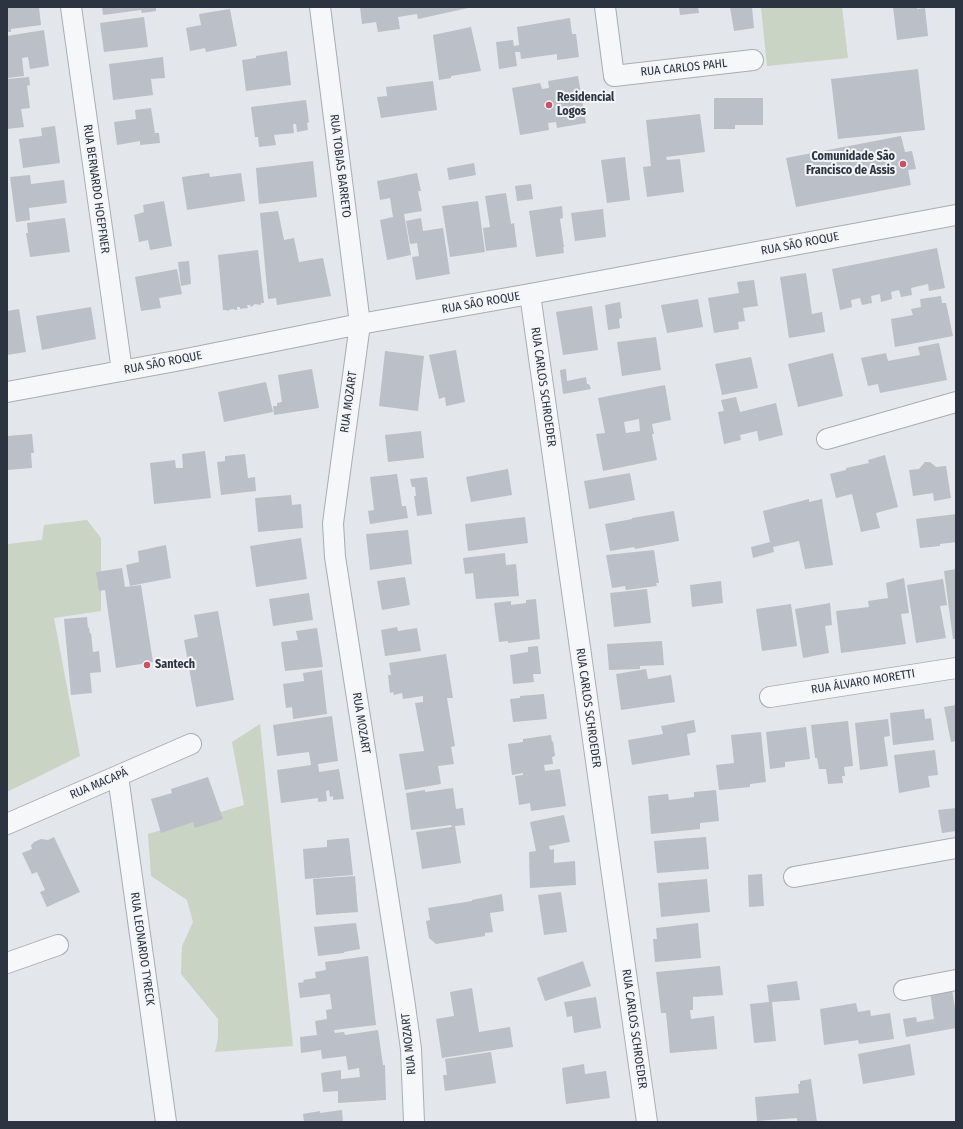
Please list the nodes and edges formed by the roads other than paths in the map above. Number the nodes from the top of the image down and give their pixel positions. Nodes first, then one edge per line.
1 (71, 7) edge
2 (320, 7) edge
3 (605, 7) edge
4 (753, 60) dead end
5 (956, 215) edge
6 (530, 294) junction
7 (360, 324) junction
8 (122, 371) junction
9 (7, 392) edge
10 (956, 402) edge
11 (827, 439) dead end
12 (956, 668) edge
13 (770, 697) dead end
14 (191, 744) dead end
15 (118, 776) junction
16 (7, 824) edge
17 (956, 848) edge
18 (794, 877) dead end
19 (58, 945) dead end
20 (7, 963) edge
21 (956, 980) edge
22 (904, 990) dead end
23 (166, 1122) edge
24 (414, 1122) edge
25 (647, 1122) edge

1 - 8 street, RUA BERNARDO HOEPFNER
2 - 7 street, RUA TOBIAS BARRETO
3 - 4 street, RUA CARLOS PAHL
5 - 6 street, RUA SÃO ROQUE
6 - 7 street, RUA SÃO ROQUE
6 - 25 street, RUA CARLOS SCHROEDER
7 - 8 street, RUA SÃO ROQUE
7 - 24 street, RUA MOZART
8 - 9 street, RUA SÃO ROQUE
10 - 11 street
12 - 13 street, RUA ÁLVARO MORETTI
14 - 15 street, RUA MACAPÁ
15 - 16 street, RUA MACAPÁ
15 - 23 street, RUA LEONARDO TYRECK
17 - 18 street
19 - 20 street
21 - 22 street

